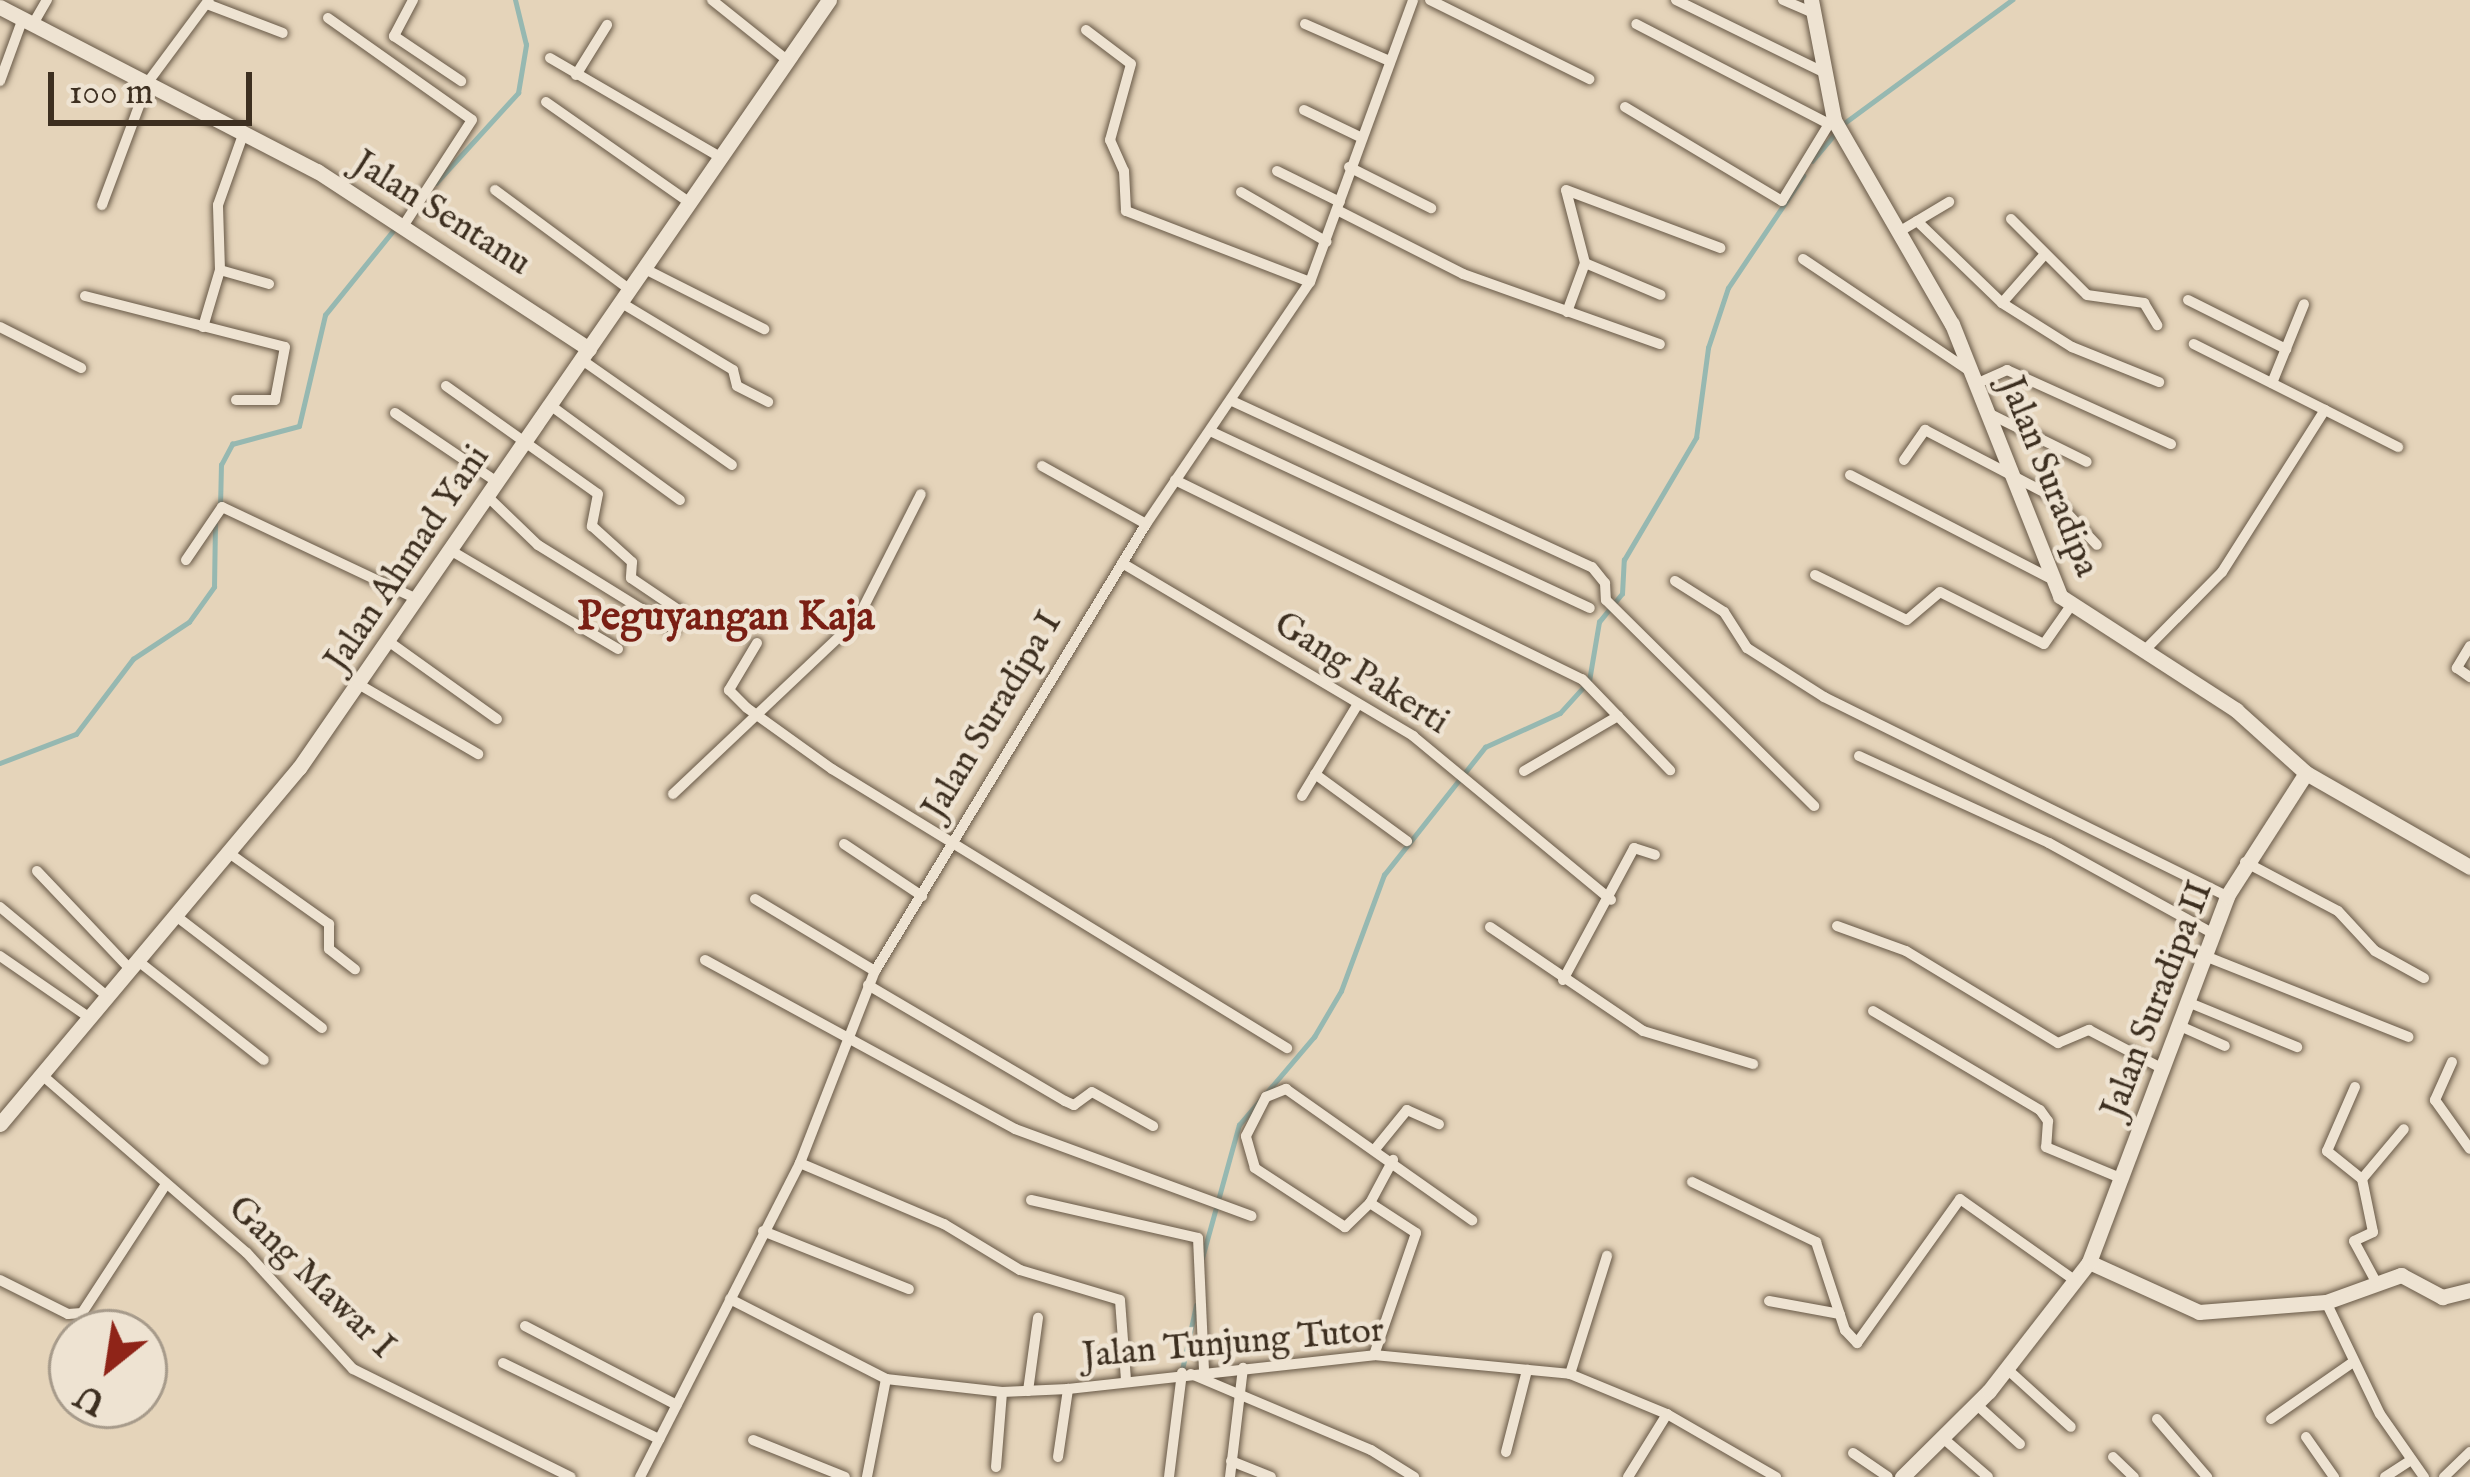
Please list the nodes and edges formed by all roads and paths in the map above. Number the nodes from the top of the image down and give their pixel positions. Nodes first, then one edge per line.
1 (47, 0) edge
2 (413, 0) edge
3 (712, 0) edge
4 (1414, 0) edge
5 (1430, 0) edge
6 (1676, 0) edge
7 (1783, 0) edge
8 (208, 2) edge
9 (826, 4) edge
10 (1812, 6) edge
11 (0, 7) edge
12 (328, 18) dead end
13 (28, 21) junction
14 (1305, 24) dead end
15 (1636, 24) dead end
16 (607, 25) dead end
17 (1086, 30) dead end
18 (283, 33) dead end
19 (550, 58) dead end
20 (788, 60) junction
21 (1387, 60) junction
22 (1821, 71) junction
23 (576, 75) junction
24 (1589, 79) dead end
25 (0, 81) edge
26 (461, 81) dead end
27 (148, 82) junction
28 (546, 102) dead end
29 (1625, 107) dead end
30 (1304, 110) dead end
31 (1831, 120) junction
32 (244, 132) junction
33 (1358, 136) junction
34 (721, 157) junction
35 (1349, 167) junction
36 (1277, 171) dead end
37 (496, 190) dead end
38 (1241, 192) dead end
39 (689, 202) junction
40 (1948, 202) dead end
41 (102, 205) dead end
42 (1339, 206) junction
43 (1431, 208) dead end
44 (2011, 218) dead end
45 (1917, 221) junction
46 (405, 223) junction
47 (1902, 230) junction
48 (1328, 242) junction
49 (1720, 248) dead end
50 (2045, 254) junction
51 (1803, 259) dead end
52 (1585, 262) junction
53 (643, 268) junction
54 (220, 270) junction
55 (1310, 282) junction
56 (268, 284) dead end
57 (624, 295) junction
58 (1661, 295) dead end
59 (85, 296) dead end
60 (2188, 300) dead end
61 (2002, 304) junction
62 (2304, 304) dead end
63 (1567, 312) junction
64 (2157, 325) dead end
65 (0, 327) edge
66 (203, 327) junction
67 (764, 329) dead end
68 (1660, 344) dead end
69 (2194, 344) dead end
70 (2286, 349) junction
71 (585, 354) junction
72 (81, 368) dead end
73 (1976, 378) junction
74 (2159, 382) dead end
75 (2272, 383) junction
76 (446, 386) dead end
77 (236, 400) dead end
78 (1232, 401) junction
79 (768, 402) dead end
80 (550, 404) junction
81 (2325, 410) junction
82 (394, 413) dead end
83 (1988, 413) junction
84 (1210, 431) junction
85 (526, 439) junction
86 (2171, 443) dead end
87 (2398, 447) dead end
88 (1904, 460) dead end
89 (2087, 462) dead end
90 (732, 465) dead end
91 (1042, 466) dead end
92 (1850, 475) dead end
93 (2010, 478) junction
94 (1175, 480) junction
95 (492, 489) junction
96 (921, 494) dead end
97 (680, 500) dead end
98 (1146, 524) junction
99 (2097, 544) dead end
100 (450, 550) junction
101 (186, 560) dead end
102 (1121, 563) junction
103 (1814, 575) dead end
104 (2048, 577) junction
105 (1675, 581) dead end
106 (417, 598) junction
107 (2070, 607) junction
108 (1589, 608) dead end
109 (680, 611) dead end
110 (674, 630) dead end
111 (388, 641) junction
112 (757, 644) dead end
113 (2470, 646) edge
114 (618, 650) dead end
115 (2144, 651) junction
116 (2470, 677) edge
117 (360, 685) junction
118 (1358, 704) junction
119 (1618, 716) junction
120 (761, 718) junction
121 (497, 719) dead end
122 (478, 754) dead end
123 (1859, 756) dead end
124 (1670, 770) dead end
125 (1524, 771) dead end
126 (2306, 773) junction
127 (1316, 774) junction
128 (674, 794) dead end
129 (1302, 796) dead end
130 (1814, 806) dead end
131 (952, 841) junction
132 (1407, 841) dead end
133 (844, 844) dead end
134 (229, 853) junction
135 (1655, 855) dead end
136 (2245, 862) junction
137 (2470, 867) edge
138 (38, 871) dead end
139 (922, 896) junction
140 (2227, 896) junction
141 (755, 899) dead end
142 (1611, 900) junction
143 (0, 907) edge
144 (176, 916) junction
145 (1838, 926) dead end
146 (1490, 927) dead end
147 (2212, 932) junction
148 (0, 956) edge
149 (2205, 956) junction
150 (705, 960) dead end
151 (134, 965) junction
152 (355, 969) dead end
153 (875, 971) junction
154 (2425, 978) dead end
155 (1563, 980) junction
156 (868, 986) junction
157 (108, 997) junction
158 (2189, 1003) junction
159 (1873, 1012) dead end
160 (90, 1018) junction
161 (2180, 1026) junction
162 (322, 1028) dead end
163 (849, 1031) junction
164 (2409, 1037) dead end
165 (2225, 1046) dead end
166 (2297, 1047) dead end
167 (1287, 1048) dead end
168 (264, 1060) dead end
169 (2452, 1062) dead end
170 (1753, 1064) dead end
171 (2163, 1069) junction
172 (42, 1075) junction
173 (2355, 1087) dead end
174 (0, 1124) edge
175 (1439, 1124) dead end
176 (1153, 1126) dead end
177 (2404, 1130) dead end
178 (1376, 1148) junction
179 (2470, 1150) edge
180 (1394, 1160) junction
181 (800, 1163) junction
182 (2122, 1179) junction
183 (2362, 1179) junction
184 (1692, 1182) dead end
185 (166, 1184) junction
186 (1030, 1201) dead end
187 (1370, 1203) junction
188 (1252, 1216) dead end
189 (1472, 1220) dead end
190 (763, 1232) junction
191 (1607, 1256) dead end
192 (2089, 1262) junction
193 (0, 1280) edge
194 (2374, 1280) junction
195 (2076, 1281) junction
196 (909, 1289) dead end
197 (2470, 1290) edge
198 (730, 1299) junction
199 (1769, 1301) dead end
200 (2326, 1303) junction
201 (1840, 1314) junction
202 (1038, 1318) dead end
203 (525, 1327) dead end
204 (1374, 1355) junction
205 (503, 1363) dead end
206 (2351, 1363) junction
207 (1243, 1368) junction
208 (2007, 1369) junction
209 (1527, 1370) junction
210 (1204, 1371) junction
211 (1185, 1372) junction
212 (1570, 1374) junction
213 (886, 1378) junction
214 (1126, 1380) junction
215 (1067, 1389) junction
216 (1028, 1391) junction
217 (1002, 1392) junction
218 (1242, 1399) junction
219 (676, 1405) junction
220 (1977, 1405) junction
221 (1667, 1414) junction
222 (2157, 1419) dead end
223 (2270, 1419) dead end
224 (2071, 1427) dead end
225 (2306, 1437) dead end
226 (659, 1439) junction
227 (1944, 1439) junction
228 (753, 1440) dead end
229 (2020, 1444) dead end
230 (1507, 1452) dead end
231 (1853, 1453) dead end
232 (2470, 1453) edge
233 (1058, 1457) dead end
234 (2113, 1457) dead end
235 (1231, 1461) junction
236 (2410, 1461) junction
237 (1751, 1462) junction
238 (996, 1467) dead end
239 (571, 1477) edge
240 (640, 1477) edge
241 (845, 1477) edge
242 (869, 1477) edge
243 (1168, 1477) edge
244 (1230, 1477) edge
245 (1271, 1477) edge
246 (1414, 1477) edge
247 (1628, 1477) edge
248 (1743, 1477) edge
249 (1776, 1477) edge
250 (1888, 1477) edge
251 (1902, 1477) edge
252 (1988, 1477) edge
253 (2134, 1477) edge
254 (2207, 1477) edge
255 (2334, 1477) edge
256 (2385, 1477) edge
257 (2424, 1477) edge
258 (2444, 1477) edge

1 - 13 street
2 - 26 street
3 - 20 street
4 - 21 street, Jalan Suradipa I
5 - 24 street
6 - 22 street
7 - 10 street
8 - 18 street
8 - 27 street
9 - 20 street, Jalan Ahmad Yani
10 - 22 street, Jalan Suradipa
11 - 13 street, Jalan Sentanu
12 - 46 street
13 - 25 street
13 - 27 street, Jalan Sentanu
14 - 21 street
15 - 31 street
16 - 23 street
17 - 55 street
19 - 23 street
20 - 34 street, Jalan Ahmad Yani
21 - 33 street, Jalan Suradipa I
22 - 31 street, Jalan Suradipa
23 - 34 street
27 - 32 street, Jalan Sentanu
27 - 41 street
28 - 39 street
29 - 31 street
30 - 33 street
31 - 47 street, Jalan Suradipa
32 - 46 street, Jalan Sentanu
32 - 54 street
33 - 35 street, Jalan Suradipa I
34 - 39 street, Jalan Ahmad Yani
35 - 42 street, Jalan Suradipa I
35 - 43 street
36 - 42 street
37 - 57 street
38 - 48 street
39 - 53 street, Jalan Ahmad Yani
40 - 45 street
42 - 48 street, Jalan Suradipa I
42 - 63 street
44 - 50 street
45 - 47 street
45 - 61 street
46 - 71 street, Jalan Sentanu
47 - 73 street, Jalan Suradipa
48 - 55 street, Jalan Suradipa I
49 - 52 street
50 - 61 street
50 - 64 street
51 - 73 street
52 - 58 street
52 - 63 street
53 - 57 street, Jalan Ahmad Yani
53 - 67 street
54 - 56 street
54 - 66 street
55 - 78 street, Jalan Suradipa I
57 - 71 street, Jalan Ahmad Yani
57 - 79 street
59 - 66 street
60 - 70 street
61 - 74 street
62 - 70 street
63 - 68 street
65 - 72 street
66 - 77 street
69 - 75 street
70 - 75 street
71 - 80 street, Jalan Ahmad Yani
71 - 90 street
73 - 83 street, Jalan Suradipa
73 - 86 street
75 - 81 street
76 - 85 street
78 - 84 street, Jalan Suradipa I
78 - 130 street
80 - 85 street, Jalan Ahmad Yani
80 - 97 street
81 - 87 street
81 - 115 street
82 - 95 street
83 - 89 street
83 - 93 street, Jalan Suradipa
84 - 94 street, Jalan Suradipa I
84 - 108 street
85 - 95 street, Jalan Ahmad Yani
85 - 109 street
88 - 93 street
91 - 98 street
92 - 104 street
93 - 99 street
93 - 104 street, Jalan Suradipa
94 - 98 street, Jalan Suradipa I
94 - 119 street
95 - 100 street, Jalan Ahmad Yani
95 - 110 street
96 - 120 street
98 - 102 street, Jalan Suradipa I
100 - 106 street, Jalan Ahmad Yani
100 - 114 street
101 - 106 street
102 - 118 street, Gang Pakerti
102 - 131 street, Jalan Suradipa I
103 - 107 street
104 - 107 street, Jalan Suradipa
105 - 140 street
106 - 111 street, Jalan Ahmad Yani
107 - 115 street, Jalan Suradipa
111 - 117 street, Jalan Ahmad Yani
111 - 121 street
112 - 120 street
113 - 116 street
115 - 126 street, Jalan Suradipa
117 - 122 street
117 - 134 street, Jalan Ahmad Yani
118 - 127 street
118 - 142 street, Gang Pakerti
119 - 124 street
119 - 125 street
120 - 128 street
120 - 131 street
123 - 147 street
126 - 136 street, Jalan Suradipa II
126 - 137 street, Jalan Suradipa
127 - 129 street
127 - 132 street
131 - 139 street, Jalan Suradipa I
131 - 167 street
133 - 139 street
134 - 144 street, Jalan Ahmad Yani
134 - 152 street
135 - 142 street
136 - 140 street, Jalan Suradipa II
136 - 154 street
138 - 151 street
139 - 153 street, Jalan Suradipa I
140 - 147 street, Jalan Suradipa II
141 - 153 street
142 - 155 street
143 - 157 street
144 - 151 street, Jalan Ahmad Yani
144 - 162 street
145 - 171 street
146 - 155 street
147 - 149 street, Jalan Suradipa II
148 - 160 street
149 - 158 street, Jalan Suradipa II
149 - 164 street
150 - 163 street
151 - 157 street, Jalan Ahmad Yani
151 - 168 street
153 - 156 street, Jalan Suradipa I
155 - 170 street
156 - 163 street, Jalan Suradipa I
156 - 176 street
157 - 160 street, Jalan Ahmad Yani
158 - 161 street, Jalan Suradipa II
158 - 166 street
159 - 182 street
160 - 172 street, Jalan Ahmad Yani
161 - 165 street
161 - 171 street, Jalan Suradipa II
163 - 181 street, Jalan Suradipa I
163 - 188 street
169 - 179 street
171 - 182 street, Jalan Suradipa II
172 - 174 street, Jalan Ahmad Yani
172 - 185 street, Gang Mawar I
173 - 183 street
175 - 178 street
177 - 183 street
178 - 180 street
178 - 187 street
180 - 187 street
180 - 189 street
181 - 190 street, Jalan Suradipa I
181 - 214 street
182 - 192 street, Jalan Suradipa II
183 - 194 street
184 - 201 street
185 - 193 street
185 - 239 street, Gang Mawar I
186 - 210 street
187 - 204 street
190 - 196 street
190 - 198 street, Jalan Suradipa I
191 - 212 street
192 - 195 street, Jalan Suradipa II
192 - 200 street
194 - 197 street
194 - 200 street
195 - 201 street
195 - 208 street, Jalan Suradipa II
198 - 213 street, Jalan Tunjung Tutor
198 - 219 street, Jalan Suradipa I
199 - 201 street
200 - 206 street
202 - 216 street
203 - 219 street
204 - 207 street, Jalan Tunjung Tutor
204 - 209 street, Jalan Tunjung Tutor
205 - 226 street
206 - 223 street
206 - 236 street
207 - 210 street, Jalan Tunjung Tutor
207 - 218 street
208 - 220 street, Jalan Suradipa II
208 - 224 street
209 - 212 street, Jalan Tunjung Tutor
209 - 230 street
210 - 211 street, Jalan Tunjung Tutor
211 - 214 street, Jalan Tunjung Tutor
211 - 218 street
211 - 243 street
212 - 221 street, Jalan Tunjung Tutor
213 - 217 street, Jalan Tunjung Tutor
213 - 242 street
214 - 215 street, Jalan Tunjung Tutor
215 - 216 street, Jalan Tunjung Tutor
215 - 233 street
216 - 217 street, Jalan Tunjung Tutor
217 - 238 street
218 - 235 street
218 - 246 street
219 - 226 street, Jalan Suradipa I
220 - 227 street, Jalan Suradipa II
220 - 229 street
221 - 237 street, Jalan Tunjung Tutor
221 - 247 street
222 - 254 street
225 - 255 street
226 - 240 street, Jalan Suradipa I
227 - 251 street, Jalan Suradipa II
227 - 252 street
228 - 241 street
231 - 250 street
232 - 258 street
234 - 253 street
235 - 244 street
235 - 245 street
236 - 256 street
236 - 257 street
237 - 248 street
237 - 249 street, Jalan Tunjung Tutor

